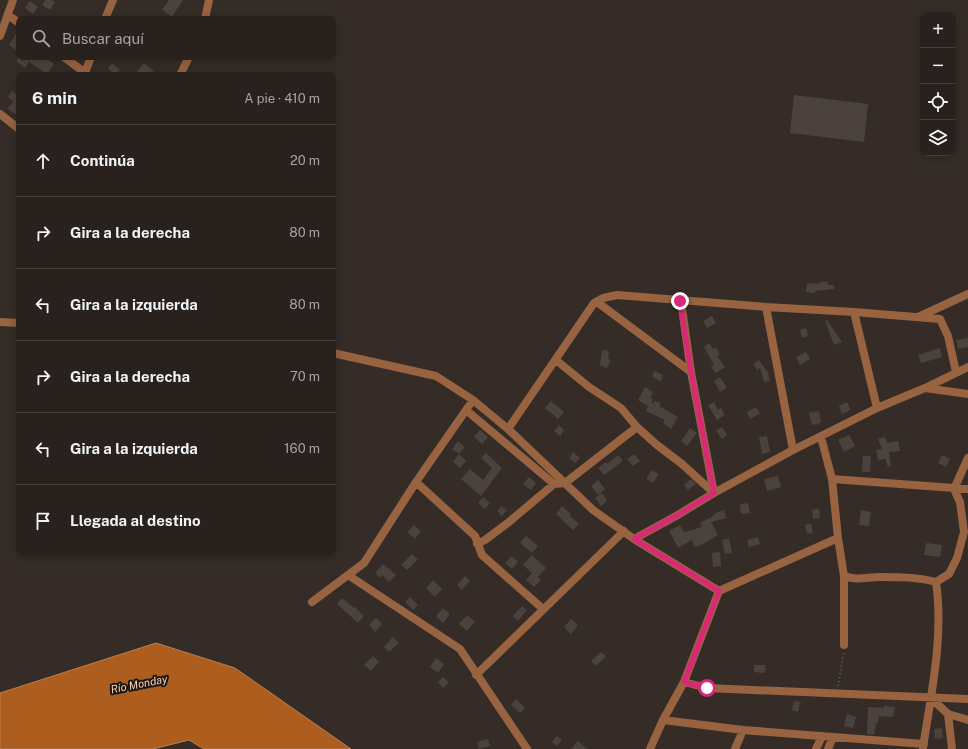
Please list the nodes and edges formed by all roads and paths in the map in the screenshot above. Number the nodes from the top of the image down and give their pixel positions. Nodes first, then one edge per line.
1 (13, 0) edge
2 (113, 0) edge
3 (210, 0) edge
4 (8, 15) junction
5 (106, 16) edge
6 (206, 16) edge
7 (16, 21) edge
8 (0, 36) edge
9 (68, 60) edge
10 (90, 60) edge
11 (188, 60) edge
12 (83, 72) edge
13 (87, 72) edge
14 (182, 72) edge
15 (0, 114) edge
16 (16, 127) edge
17 (968, 294) edge
18 (680, 301) junction
19 (597, 302) junction
20 (766, 307) junction
21 (854, 312) junction
22 (917, 318) junction
23 (0, 322) edge
24 (16, 323) edge
25 (336, 354) edge
26 (556, 360) junction
27 (968, 367) edge
28 (691, 372) junction
29 (956, 372) junction
30 (925, 388) junction
31 (968, 394) edge
32 (473, 400) junction
33 (877, 408) junction
34 (466, 410) junction
35 (637, 427) junction
36 (508, 429) junction
37 (821, 437) junction
38 (793, 450) junction
39 (968, 458) edge
40 (832, 479) junction
41 (416, 482) junction
42 (565, 483) junction
43 (554, 484) junction
44 (954, 489) junction
45 (968, 489) edge
46 (714, 493) junction
47 (624, 532) junction
48 (838, 538) junction
49 (634, 539) junction
50 (476, 544) junction
51 (348, 575) junction
52 (844, 576) junction
53 (936, 582) junction
54 (719, 591) junction
55 (312, 602) dead end
56 (543, 609) junction
57 (844, 645) joint
58 (476, 675) junction
59 (684, 682) junction
60 (837, 693) junction
61 (930, 698) junction
62 (968, 699) edge
63 (948, 714) junction
64 (663, 720) junction
65 (968, 720) edge
66 (744, 730) junction
67 (822, 736) junction
68 (833, 737) junction
69 (923, 746) edge
70 (527, 749) edge
71 (650, 749) edge
72 (735, 749) edge
73 (816, 749) edge
74 (828, 749) edge
75 (952, 749) edge

1 - 4 street
2 - 5 street
3 - 6 street
4 - 7 street
4 - 8 street
9 - 12 street
10 - 13 street
11 - 14 street
15 - 16 street
17 - 22 street
18 - 19 street
18 - 20 street
18 - 28 street
19 - 26 street
19 - 28 street
20 - 21 street
20 - 38 street
21 - 22 street
21 - 33 street
22 - 29 street
23 - 24 street
25 - 32 street
26 - 35 street
26 - 36 street
27 - 29 street
28 - 46 street
29 - 30 street
30 - 31 street
30 - 33 street
32 - 34 street
32 - 36 street
33 - 37 street
34 - 41 street
34 - 43 street
35 - 42 street
35 - 46 street
36 - 42 street
37 - 38 street
37 - 40 street
38 - 46 street
39 - 44 street
40 - 44 street
40 - 48 street
41 - 50 street
41 - 51 street
42 - 43 street
42 - 47 street
43 - 50 street
44 - 45 street
44 - 53 street
46 - 49 street
47 - 49 street
47 - 56 street
48 - 52 street
48 - 54 street
49 - 54 street
50 - 56 street
51 - 55 street
51 - 58 street
52 - 53 street
52 - 57 street
53 - 61 street
54 - 59 street
56 - 58 street
57 - 60 path
58 - 70 street
59 - 60 street
59 - 64 street
60 - 61 street
61 - 62 street
61 - 63 street
61 - 69 street
63 - 65 street
63 - 75 street
64 - 66 street
64 - 71 street
66 - 67 street
66 - 72 street
67 - 68 street
67 - 73 street
68 - 69 street
68 - 74 street

